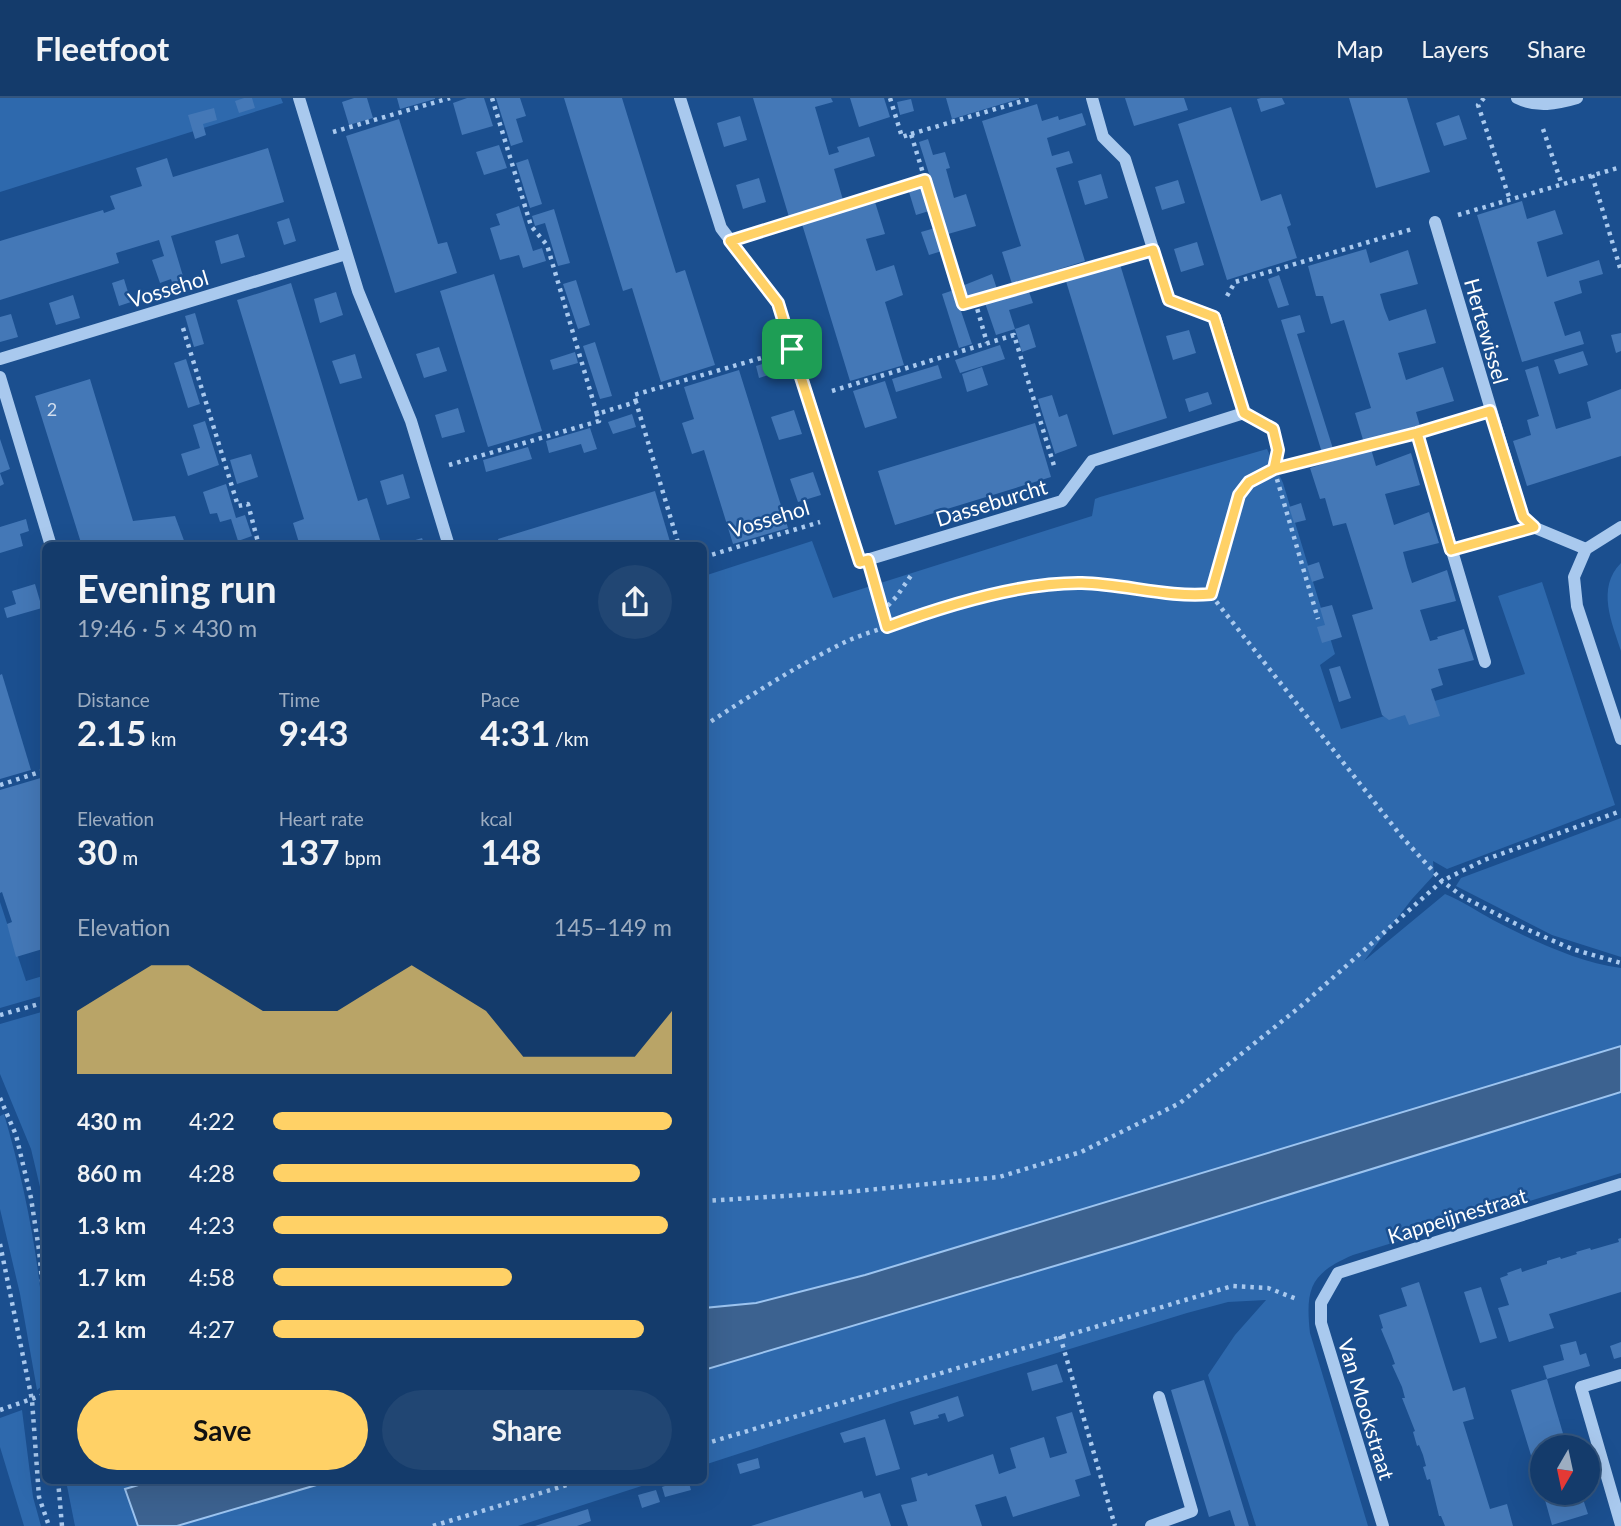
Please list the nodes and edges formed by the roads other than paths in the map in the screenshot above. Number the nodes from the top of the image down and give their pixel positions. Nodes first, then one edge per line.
1 (299, 98) edge
2 (680, 98) edge
3 (1092, 98) edge
4 (1517, 98) edge
5 (1577, 98) edge
6 (1435, 222) dead end
7 (346, 254) junction
8 (0, 359) edge
9 (0, 377) edge
10 (4, 405) edge
11 (1417, 433) road end
12 (1534, 527) junction
13 (1621, 527) edge
14 (50, 542) edge
15 (448, 542) edge
16 (1586, 549) junction
17 (1451, 550) junction
18 (1485, 662) dead end
19 (1621, 739) edge
20 (1621, 1184) edge
21 (1321, 1303) joint
22 (1621, 1375) edge
23 (1159, 1397) dead end
24 (1621, 1525) edge
25 (1151, 1526) edge
26 (1383, 1526) edge

1 - 7 street
2 - 3 street, Dasseburcht
4 - 5 street
6 - 12 street, Hertewissel
7 - 8 street, Vossehol
7 - 15 street
9 - 10 street
10 - 14 street
11 - 17 street
12 - 16 street
12 - 17 street
13 - 16 street
16 - 19 street
17 - 18 street
20 - 21 street, Kappeijnestraat
21 - 26 street, Van Mookstraat
22 - 24 street
23 - 25 street

